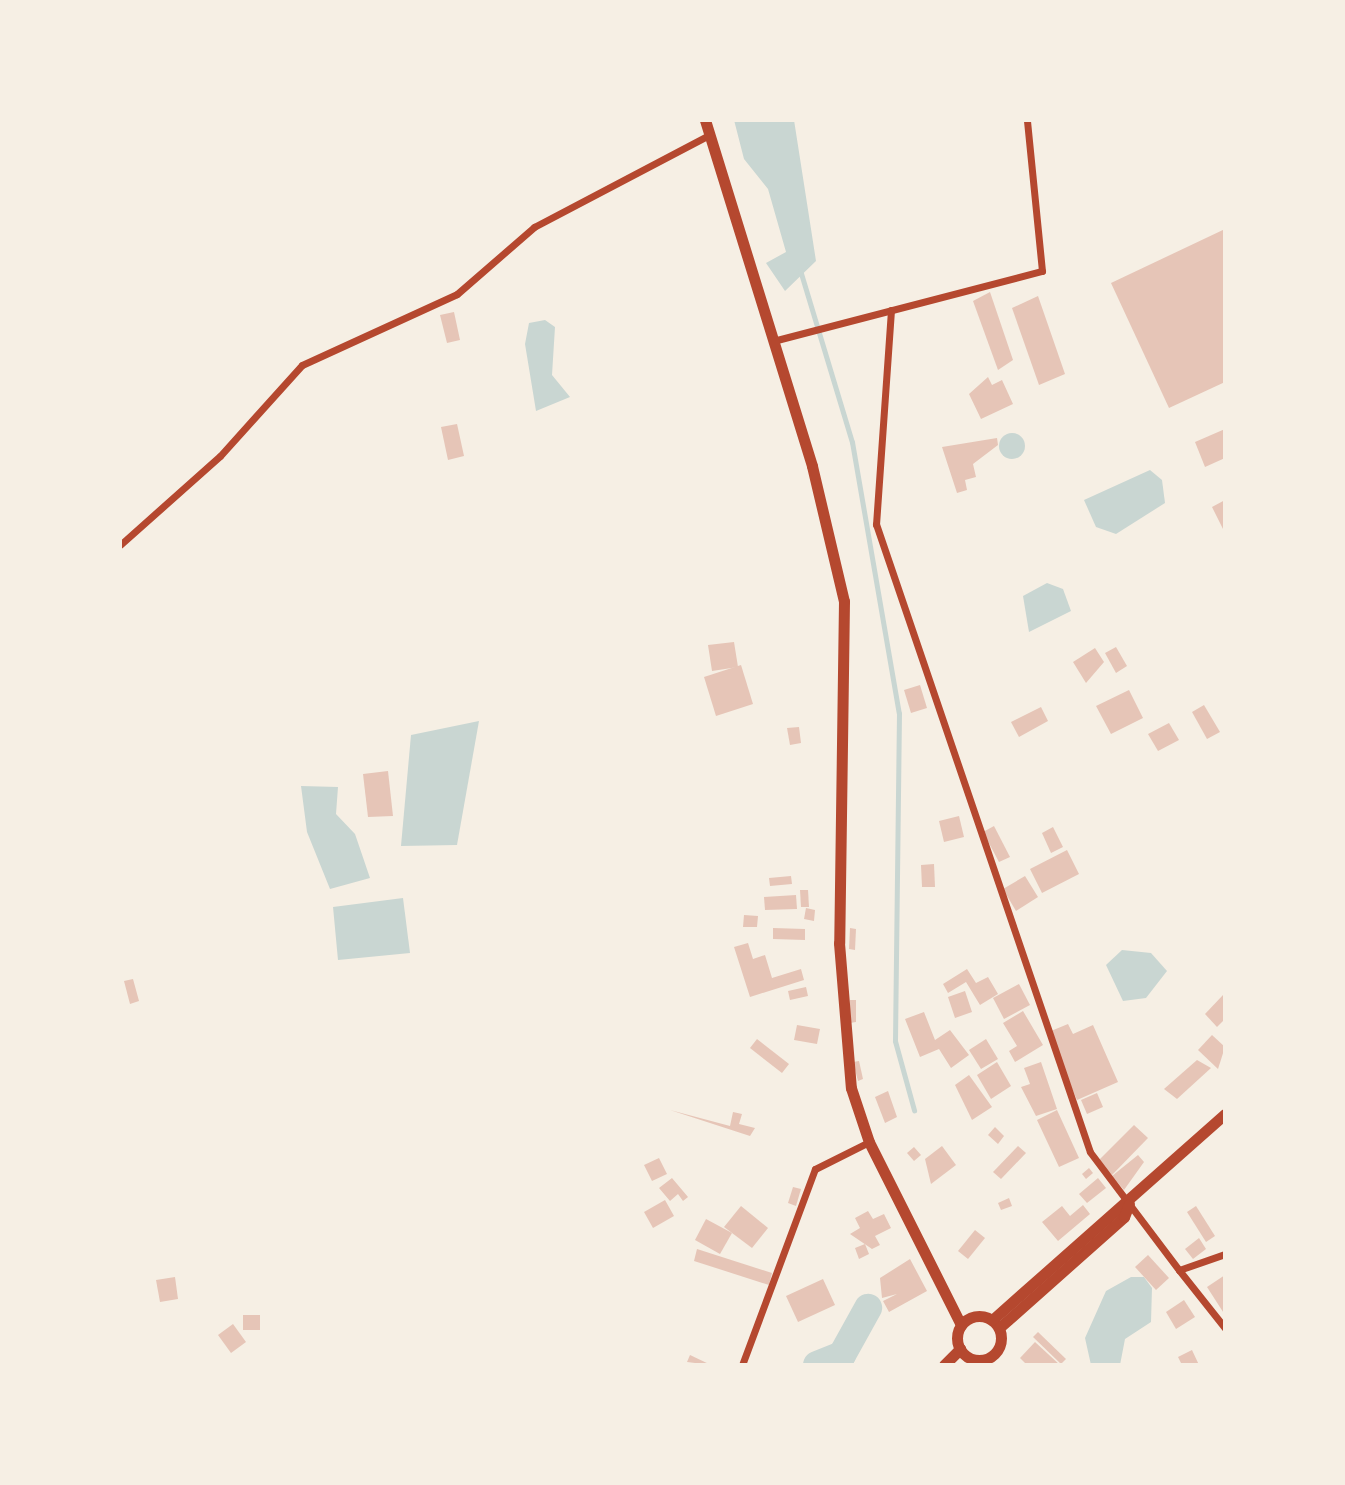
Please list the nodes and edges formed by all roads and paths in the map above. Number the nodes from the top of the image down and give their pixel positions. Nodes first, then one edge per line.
1 (705, 120) edge
2 (1027, 120) edge
3 (709, 135) junction
4 (891, 310) junction
5 (773, 341) junction
6 (120, 545) edge
7 (1225, 1114) edge
8 (869, 1142) junction
9 (1129, 1204) junction
10 (1225, 1254) edge
11 (1179, 1270) junction
12 (953, 1297) junction
13 (976, 1316) junction
14 (996, 1324) junction
15 (961, 1325) junction
16 (1225, 1328) edge
17 (961, 1357) edge
18 (742, 1365) edge
19 (944, 1365) edge

1 - 3 highway
2 - 4 street
3 - 5 highway
3 - 6 street
4 - 5 street
4 - 9 street
5 - 8 highway
7 - 9 highway
8 - 12 highway
8 - 18 street
9 - 11 street
9 - 14 highway
10 - 11 street
11 - 16 street
12 - 13 highway
12 - 15 highway
13 - 14 highway
13 - 15 highway
14 - 17 highway
15 - 17 highway
17 - 19 highway

